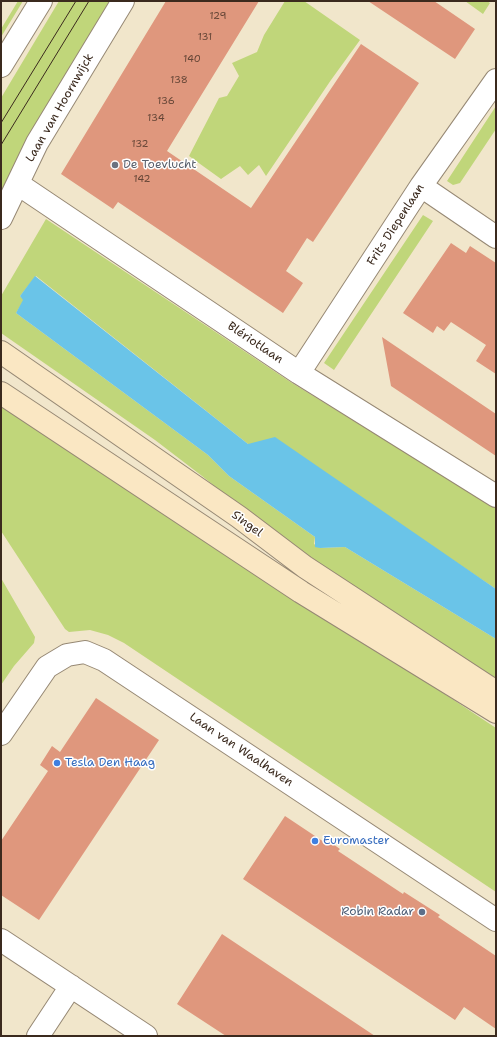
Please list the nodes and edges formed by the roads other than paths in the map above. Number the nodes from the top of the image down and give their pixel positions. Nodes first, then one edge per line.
1 (41, 1) edge
2 (123, 1) edge
3 (1, 66) edge
4 (496, 80) edge
5 (18, 184) junction
6 (421, 186) junction
7 (1, 218) edge
8 (496, 237) edge
9 (1, 352) edge
10 (299, 373) junction
11 (1, 394) edge
12 (496, 496) edge
13 (496, 692) edge
14 (496, 712) edge
15 (1, 734) edge
16 (496, 920) edge
17 (1, 940) edge
18 (71, 986) junction
19 (38, 1036) edge
20 (146, 1036) edge

1 - 3 street
2 - 5 street, Laan van Hoornwijck
4 - 6 street, Frits Diepenlaan
5 - 7 street, Laan van Hoornwijck
5 - 10 street, Blériotlaan
6 - 8 street
6 - 10 street, Frits Diepenlaan
9 - 13 main road, Singel
10 - 12 street, Blériotlaan
11 - 14 main road
15 - 16 street, Laan van Waalhaven
17 - 18 street
18 - 19 street
18 - 20 street

